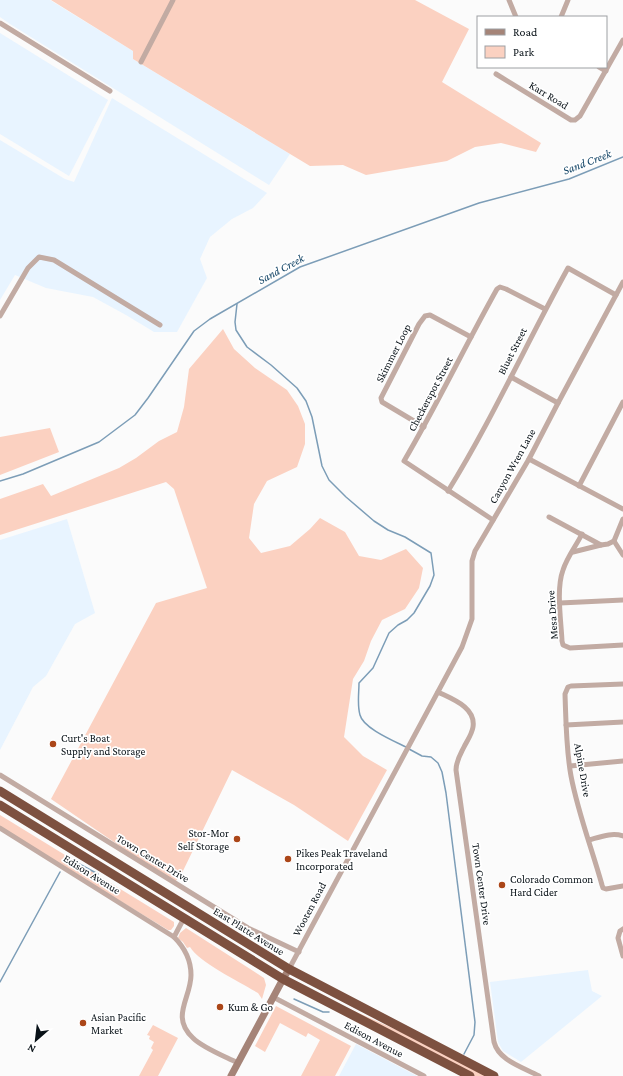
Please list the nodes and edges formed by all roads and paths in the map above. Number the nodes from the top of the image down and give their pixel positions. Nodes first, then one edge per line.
1 (173, 0) edge
2 (509, 0) edge
3 (568, 0) edge
4 (516, 16) edge
5 (561, 16) edge
6 (0, 24) edge
7 (623, 40) edge
8 (141, 62) dead end
9 (601, 68) edge
10 (606, 71) junction
11 (496, 74) dead end
12 (110, 91) dead end
13 (623, 282) edge
14 (616, 295) junction
15 (545, 309) junction
16 (0, 316) edge
17 (160, 325) dead end
18 (471, 337) junction
19 (511, 377) junction
20 (623, 402) edge
21 (558, 403) junction
22 (424, 427) junction
23 (529, 459) junction
24 (579, 486) junction
25 (448, 491) junction
26 (623, 509) edge
27 (549, 517) dead end
28 (623, 519) edge
29 (493, 520) junction
30 (582, 534) junction
31 (614, 541) junction
32 (601, 545) junction
33 (573, 552) junction
34 (623, 555) edge
35 (623, 600) edge
36 (560, 603) junction
37 (623, 645) edge
38 (450, 668) joint
39 (623, 684) edge
40 (438, 692) junction
41 (623, 722) edge
42 (566, 725) junction
43 (623, 761) edge
44 (570, 766) junction
45 (0, 775) edge
46 (0, 791) edge
47 (0, 805) edge
48 (0, 828) edge
49 (623, 836) edge
50 (589, 840) junction
51 (623, 886) edge
52 (184, 918) junction
53 (623, 929) edge
54 (174, 937) junction
55 (299, 952) junction
56 (623, 956) edge
57 (289, 969) junction
58 (283, 979) junction
59 (273, 997) junction
60 (238, 1063) junction
61 (231, 1076) edge
62 (424, 1076) edge
63 (470, 1076) edge
64 (494, 1076) edge
65 (540, 1076) edge

1 - 8 street
2 - 4 street
3 - 5 street
6 - 12 street
7 - 10 street, Karr Road
9 - 10 street
10 - 11 street, Karr Road
13 - 14 street, Canyon Wren Lane
14 - 15 street, Bluet Street
14 - 21 street, Canyon Wren Lane
15 - 18 street, Checkerspot Street
15 - 19 street, Bluet Street
16 - 17 street
18 - 22 street, Checkerspot Street
18 - 22 street, Skimmer Loop
19 - 21 street
19 - 25 street, Bluet Street
20 - 24 street
21 - 23 street, Canyon Wren Lane
22 - 25 street, Checkerspot Street
23 - 24 street
23 - 29 street, Canyon Wren Lane
24 - 26 street
25 - 29 street, Checkerspot Street
27 - 30 street
28 - 31 street
29 - 38 street, Canyon Wren Lane
30 - 32 street
30 - 33 street, Mesa Drive
31 - 32 street
31 - 34 street
32 - 33 street
33 - 36 street, Mesa Drive
35 - 36 street
36 - 37 street, Mesa Drive
38 - 40 street, Wooten Road
39 - 42 street, Alpine Drive
40 - 55 street, Wooten Road
40 - 65 street, Town Center Drive
41 - 42 street
42 - 44 street, Alpine Drive
43 - 44 street
44 - 50 street, Alpine Drive
45 - 55 street, Town Center Drive
46 - 57 highway, East Platte Avenue
47 - 52 highway, East Platte Avenue
48 - 54 street, Edison Avenue
49 - 50 street
50 - 51 street, Alpine Drive
52 - 54 street
52 - 58 highway, East Platte Avenue
53 - 56 street
54 - 60 street, Edison Avenue
55 - 57 street, Wooten Road
57 - 58 street, Wooten Road
57 - 64 highway, East Platte Avenue
58 - 59 street, Wooten Road
58 - 63 highway, East Platte Avenue
59 - 60 street, Wooten Road
59 - 62 street, Edison Avenue
60 - 61 street, Wooten Road

